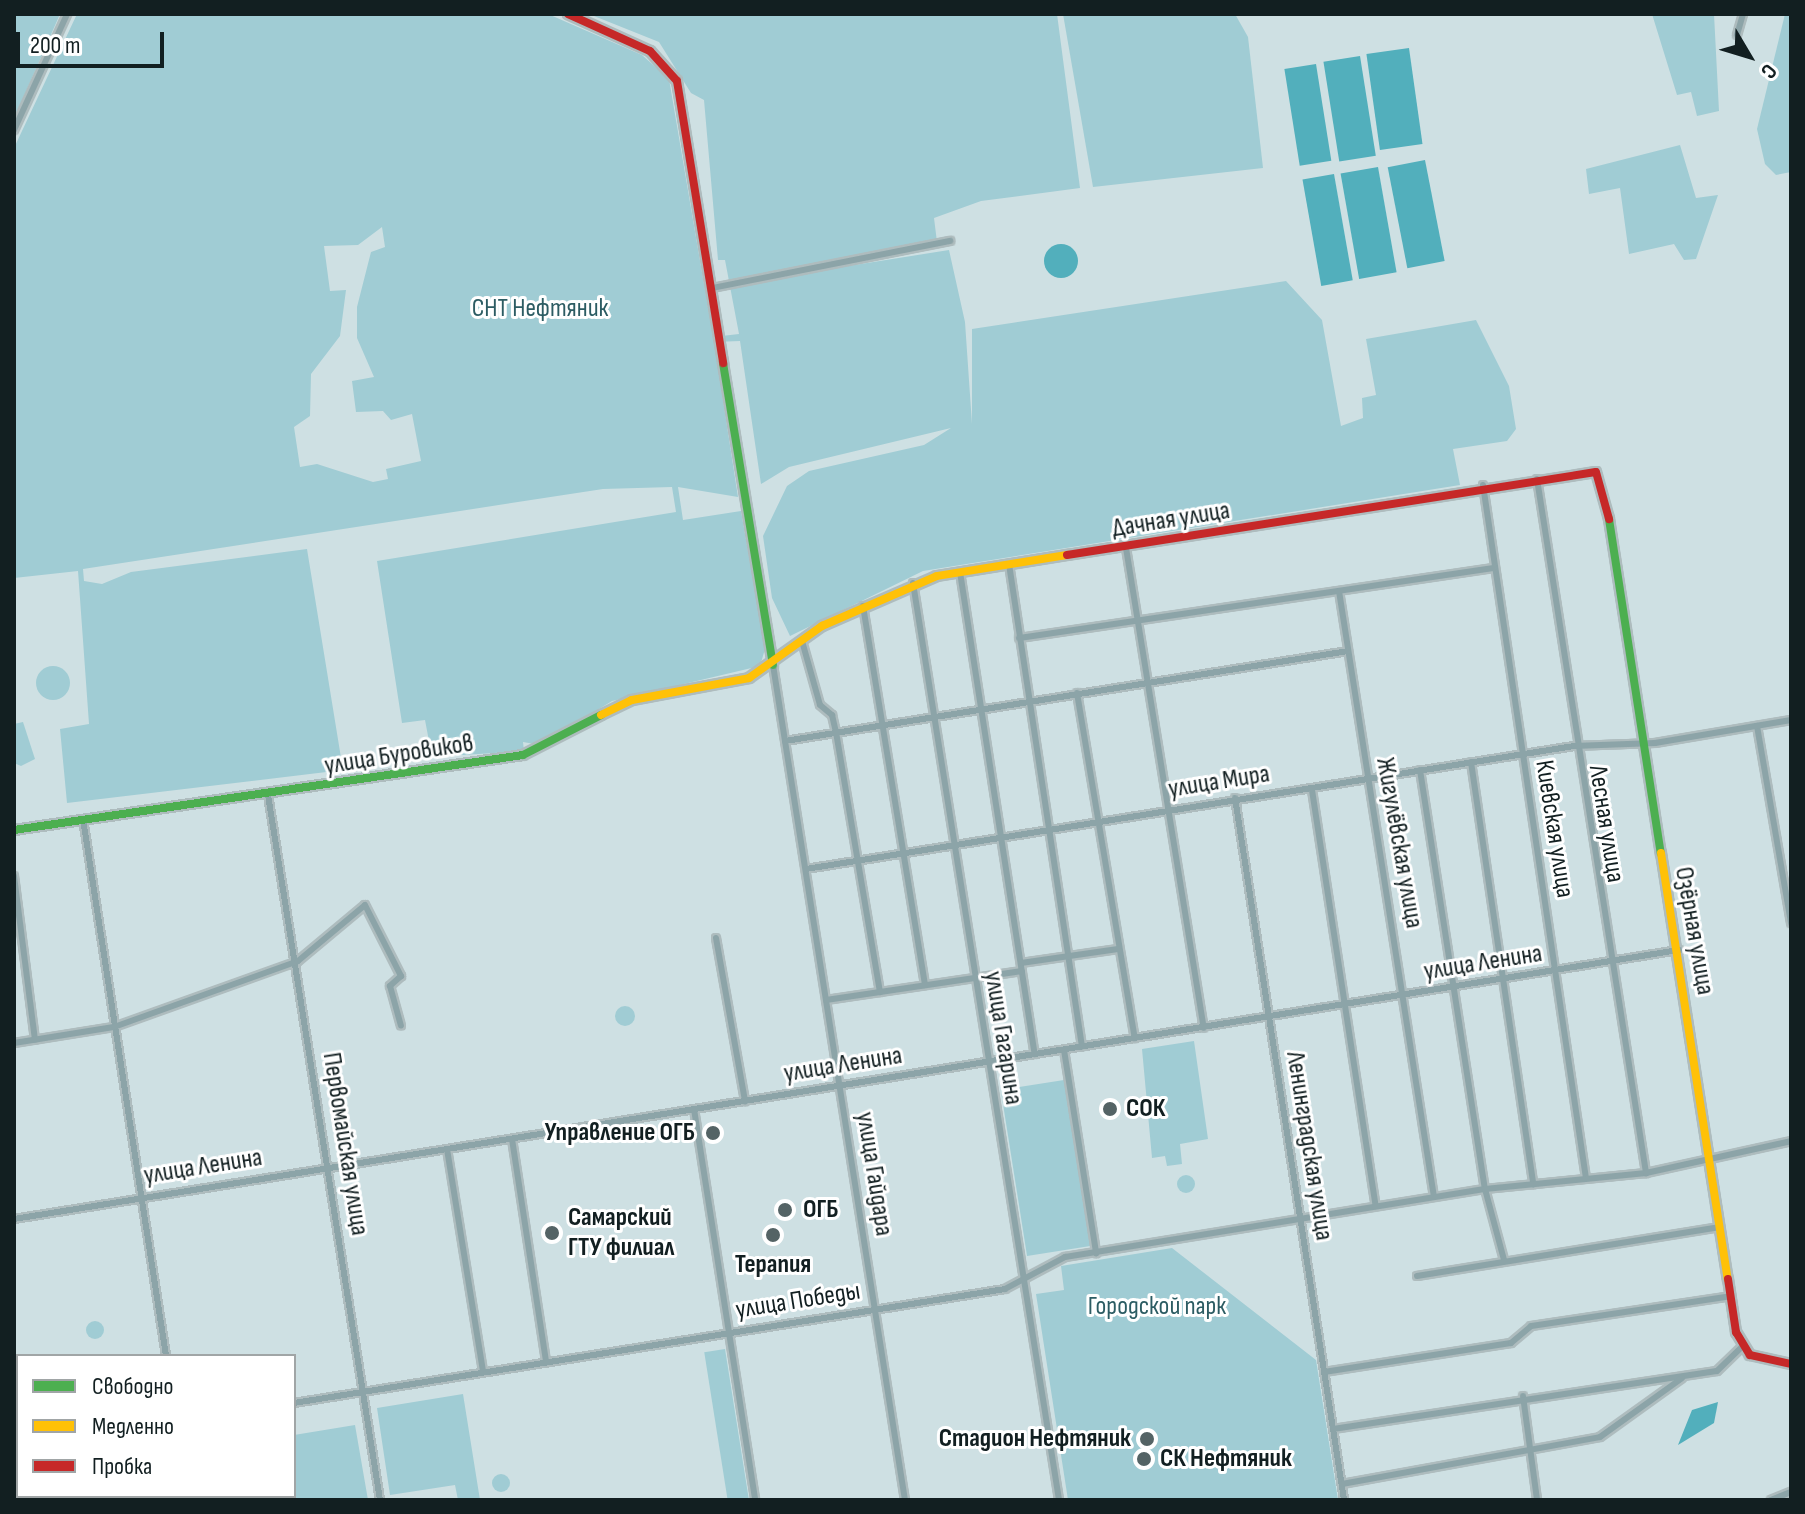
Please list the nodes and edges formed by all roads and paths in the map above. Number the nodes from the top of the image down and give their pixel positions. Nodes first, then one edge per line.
1 (67, 14) edge
2 (568, 14) edge
3 (1743, 14) edge
4 (1737, 35) dead end
5 (14, 130) edge
6 (950, 241) dead end
7 (712, 288) junction
8 (1596, 472) joint
9 (1537, 479) junction
10 (1483, 485) junction
11 (1126, 548) junction
12 (1009, 564) junction
13 (1494, 568) junction
14 (960, 571) junction
15 (913, 583) junction
16 (1339, 591) junction
17 (862, 605) junction
18 (1133, 619) junction
19 (1019, 638) junction
20 (802, 641) junction
21 (1348, 651) junction
22 (773, 665) junction
23 (1147, 684) junction
24 (1077, 693) junction
25 (1029, 700) junction
26 (981, 708) junction
27 (931, 715) junction
28 (1791, 720) edge
29 (883, 723) junction
30 (1757, 726) junction
31 (836, 732) junction
32 (785, 741) junction
33 (1640, 743) junction
34 (1574, 746) junction
35 (1522, 755) junction
36 (1471, 762) junction
37 (1420, 770) junction
38 (1367, 779) junction
39 (1312, 790) junction
40 (268, 795) junction
41 (1235, 798) junction
42 (1169, 810) junction
43 (83, 819) junction
44 (1099, 822) junction
45 (14, 830) edge
46 (1050, 830) junction
47 (1002, 837) junction
48 (952, 846) junction
49 (904, 853) junction
50 (856, 862) junction
51 (806, 869) junction
52 (14, 876) edge
53 (1791, 923) edge
54 (716, 938) dead end
55 (1118, 949) junction
56 (1679, 950) junction
57 (1066, 956) junction
58 (298, 961) junction
59 (1609, 963) junction
60 (1022, 967) junction
61 (1557, 971) junction
62 (973, 977) junction
63 (1505, 980) junction
64 (925, 985) junction
65 (1455, 988) junction
66 (880, 992) junction
67 (1406, 996) junction
68 (826, 1000) junction
69 (1346, 1007) junction
70 (1268, 1017) junction
71 (401, 1026) dead end
72 (114, 1027) junction
73 (1204, 1028) junction
74 (1135, 1038) junction
75 (35, 1040) junction
76 (14, 1043) edge
77 (1082, 1047) junction
78 (1064, 1050) junction
79 (1035, 1054) junction
80 (988, 1063) junction
81 (839, 1086) junction
82 (745, 1101) junction
83 (694, 1109) junction
84 (512, 1139) junction
85 (1791, 1141) edge
86 (447, 1149) junction
87 (1709, 1162) junction
88 (328, 1169) junction
89 (1646, 1173) junction
90 (1586, 1178) junction
91 (1533, 1184) junction
92 (1485, 1189) junction
93 (142, 1197) junction
94 (1434, 1197) junction
95 (1376, 1206) junction
96 (1300, 1218) junction
97 (14, 1219) edge
98 (1720, 1227) junction
99 (1096, 1253) junction
100 (1504, 1260) junction
101 (1417, 1276) dead end
102 (1025, 1281) junction
103 (1731, 1296) junction
104 (876, 1310) junction
105 (728, 1332) junction
106 (1742, 1347) junction
107 (166, 1354) edge
108 (546, 1362) junction
109 (1791, 1364) edge
110 (483, 1372) junction
111 (1324, 1372) junction
112 (1686, 1375) junction
113 (363, 1391) junction
114 (1523, 1396) junction
115 (296, 1403) edge
116 (1333, 1429) junction
117 (1530, 1455) junction
118 (1342, 1484) junction
119 (1791, 1492) edge
120 (380, 1500) edge
121 (755, 1500) edge
122 (905, 1500) edge
123 (1059, 1500) edge
124 (1344, 1500) edge
125 (1537, 1500) edge
126 (1771, 1500) edge

1 - 5 street
2 - 7 street
3 - 4 street
6 - 7 street
7 - 22 street
8 - 9 street, Дачная улица
8 - 33 street, Озёрная улица
9 - 10 street, Дачная улица
9 - 34 street, Лесная улица
10 - 11 street, Дачная улица
10 - 13 street, Киевская улица
11 - 12 street, Дачная улица
11 - 18 street
12 - 14 street, Дачная улица
12 - 19 street
13 - 16 street
13 - 35 street, Киевская улица
14 - 15 street, Дачная улица
14 - 26 street
15 - 17 street, Дачная улица
15 - 27 street, улица Гагарина
16 - 18 street
16 - 21 street, Жигулёвская улица
17 - 20 street, Дачная улица
17 - 29 street
18 - 19 street
18 - 23 street
19 - 25 street
20 - 22 street, Дачная улица
20 - 31 street
21 - 23 street
21 - 38 street, Жигулёвская улица
22 - 32 street, улица Гайдара
22 - 40 street, улица Буровиков
23 - 24 street
23 - 42 street
24 - 25 street
24 - 44 street
25 - 26 street
25 - 46 street
26 - 27 street
26 - 47 street
27 - 29 street
27 - 48 street, улица Гагарина
28 - 30 street, улица Мира
29 - 31 street
29 - 49 street
30 - 33 street, улица Мира
30 - 53 street
31 - 32 street
31 - 50 street
32 - 51 street, улица Гайдара
33 - 34 street, улица Мира
33 - 56 street, Озёрная улица
34 - 35 street, улица Мира
34 - 59 street, Лесная улица
35 - 36 street, улица Мира
35 - 61 street, Киевская улица
36 - 37 street, улица Мира
36 - 63 street
37 - 38 street, улица Мира
37 - 65 street
38 - 39 street, улица Мира
38 - 67 street, Жигулёвская улица
39 - 41 street, улица Мира
39 - 69 street
40 - 43 street, улица Буровиков
40 - 58 street, Первомайская улица
41 - 42 street, улица Мира
41 - 70 street, Ленинградская улица
42 - 44 street, улица Мира
42 - 73 street
43 - 45 street, улица Буровиков
43 - 72 street
44 - 46 street, улица Мира
44 - 55 street
46 - 47 street, улица Мира
46 - 57 street
47 - 48 street, улица Мира
47 - 60 street
48 - 49 street, улица Мира
48 - 62 street, улица Гагарина
49 - 50 street, улица Мира
49 - 64 street
50 - 51 street, улица Мира
50 - 66 street
51 - 68 street, улица Гайдара
52 - 75 street
54 - 82 street
55 - 57 street
55 - 74 street
56 - 59 street, улица Ленина
56 - 87 street, Озёрная улица
57 - 60 street
57 - 77 street
58 - 71 street
58 - 72 street
58 - 88 street, Первомайская улица
59 - 61 street, улица Ленина
59 - 89 street, Лесная улица
60 - 62 street
60 - 79 street
61 - 63 street, улица Ленина
61 - 90 street, Киевская улица
62 - 64 street
62 - 80 street, улица Гагарина
63 - 65 street, улица Ленина
63 - 91 street
64 - 66 street
65 - 67 street, улица Ленина
65 - 92 street
66 - 68 street
67 - 69 street, улица Ленина
67 - 94 street, Жигулёвская улица
68 - 81 street, улица Гайдара
69 - 70 street, улица Ленина
69 - 95 street
70 - 73 street, улица Ленина
70 - 96 street, Ленинградская улица
72 - 75 street
72 - 93 street
73 - 74 street, улица Ленина
74 - 77 street, улица Ленина
75 - 76 street
77 - 78 street, улица Ленина
78 - 79 street, улица Ленина
78 - 99 street
79 - 80 street, улица Ленина
80 - 81 street, улица Ленина
80 - 102 street, улица Гагарина
81 - 82 street, улица Ленина
81 - 104 street, улица Гайдара
82 - 83 street, улица Ленина
83 - 84 street, улица Ленина
83 - 105 street
84 - 86 street, улица Ленина
84 - 108 street
85 - 87 street, улица Победы
86 - 88 street, улица Ленина
86 - 110 street
87 - 89 street, улица Победы
87 - 98 street, Озёрная улица
88 - 93 street, улица Ленина
88 - 113 street, Первомайская улица
89 - 90 street, улица Победы
90 - 91 street, улица Победы
91 - 92 street, улица Победы
92 - 94 street, улица Победы
92 - 100 street
93 - 97 street, улица Ленина
93 - 107 street
94 - 95 street, улица Победы
95 - 96 street, улица Победы
96 - 99 street, улица Победы
96 - 111 street, Ленинградская улица
98 - 100 street
98 - 103 street, Озёрная улица
99 - 102 street, улица Победы
100 - 101 street
102 - 104 street, улица Победы
102 - 123 street, улица Гагарина
103 - 106 street, Озёрная улица
103 - 111 street
104 - 105 street, улица Победы
104 - 122 street, улица Гайдара
105 - 108 street, улица Победы
105 - 121 street
106 - 109 street
106 - 112 street
108 - 110 street, улица Победы
110 - 113 street, улица Победы
111 - 116 street, Ленинградская улица
112 - 114 street
112 - 117 street
113 - 115 street, улица Победы
113 - 120 street, Первомайская улица
114 - 116 street
114 - 117 street
116 - 118 street, Ленинградская улица
117 - 118 street
117 - 125 street
118 - 124 street, Ленинградская улица
119 - 126 street

